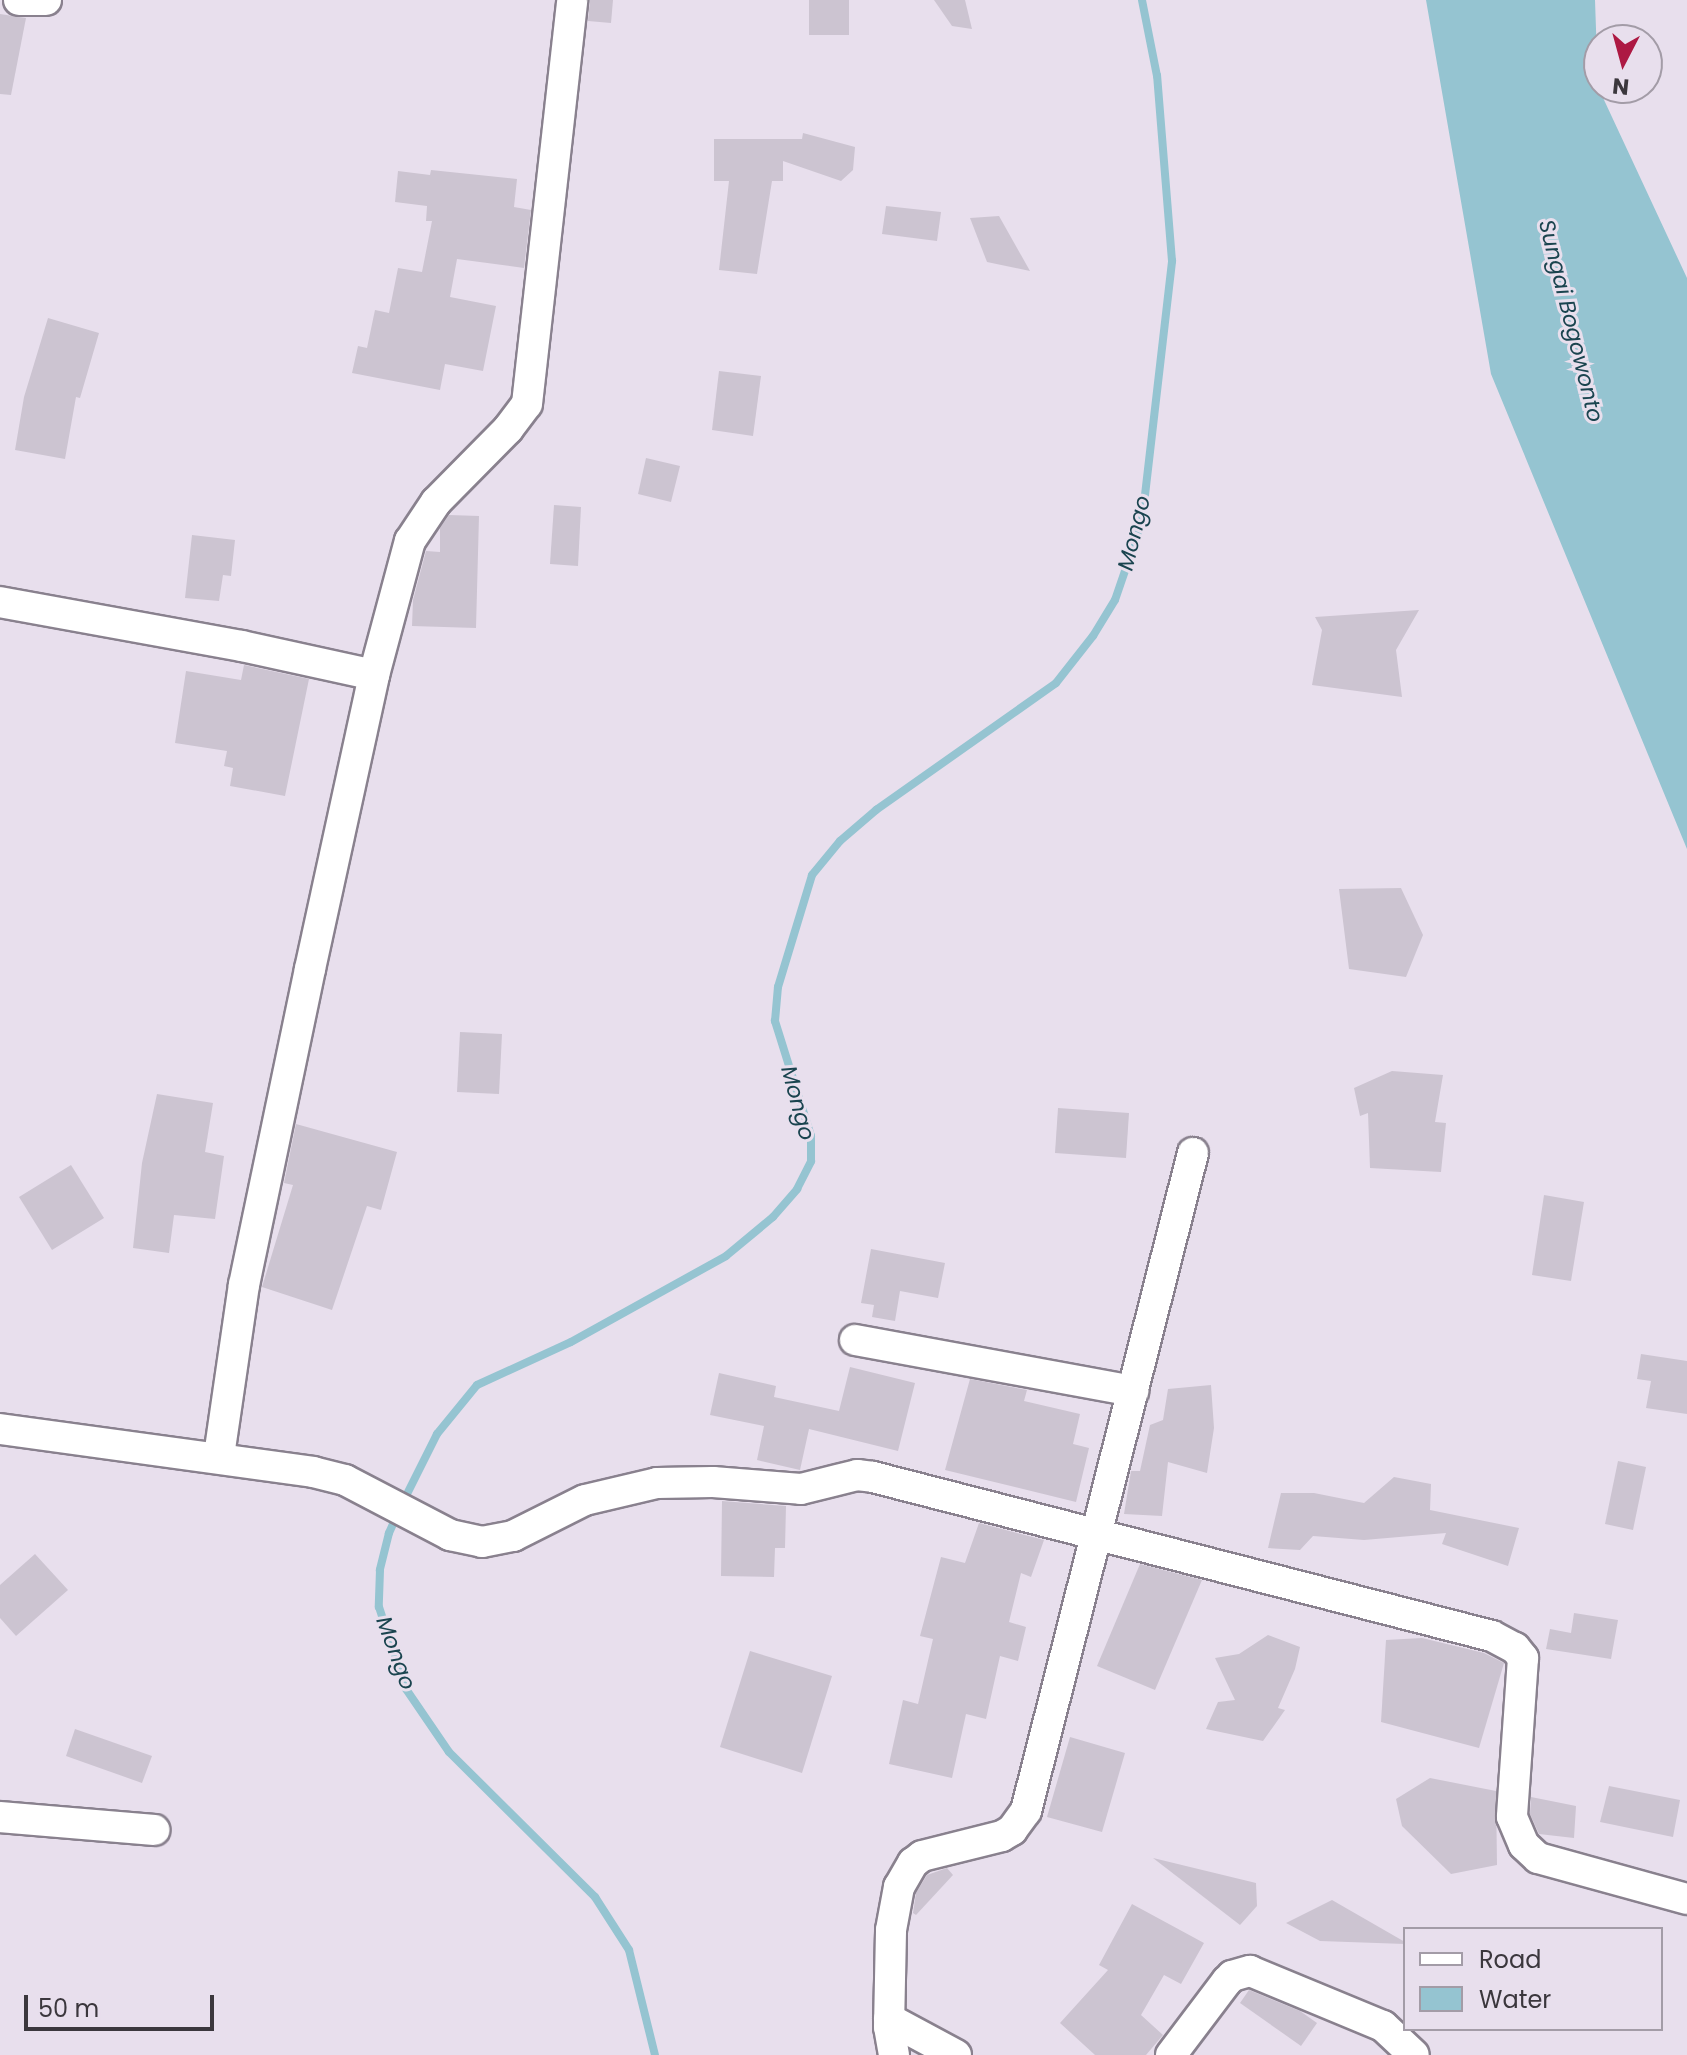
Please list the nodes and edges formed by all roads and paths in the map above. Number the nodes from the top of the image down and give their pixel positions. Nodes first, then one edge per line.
1 (19, 0) edge
2 (46, 0) edge
3 (572, 0) edge
4 (0, 602) edge
5 (374, 675) junction
6 (1193, 1153) dead end
7 (855, 1340) dead end
8 (1133, 1391) junction
9 (0, 1429) edge
10 (219, 1456) junction
11 (1098, 1535) junction
12 (0, 1817) edge
13 (154, 1830) dead end
14 (1687, 1899) edge
15 (889, 2019) junction
16 (894, 2055) edge
17 (956, 2055) edge
18 (1171, 2055) edge
19 (1414, 2055) edge

1 - 2 street
3 - 5 street
4 - 5 street
5 - 10 street
6 - 8 street
7 - 8 street
8 - 11 street
9 - 10 street
10 - 11 street
11 - 14 street
11 - 15 street
12 - 13 street
15 - 16 street
15 - 17 street
18 - 19 street

